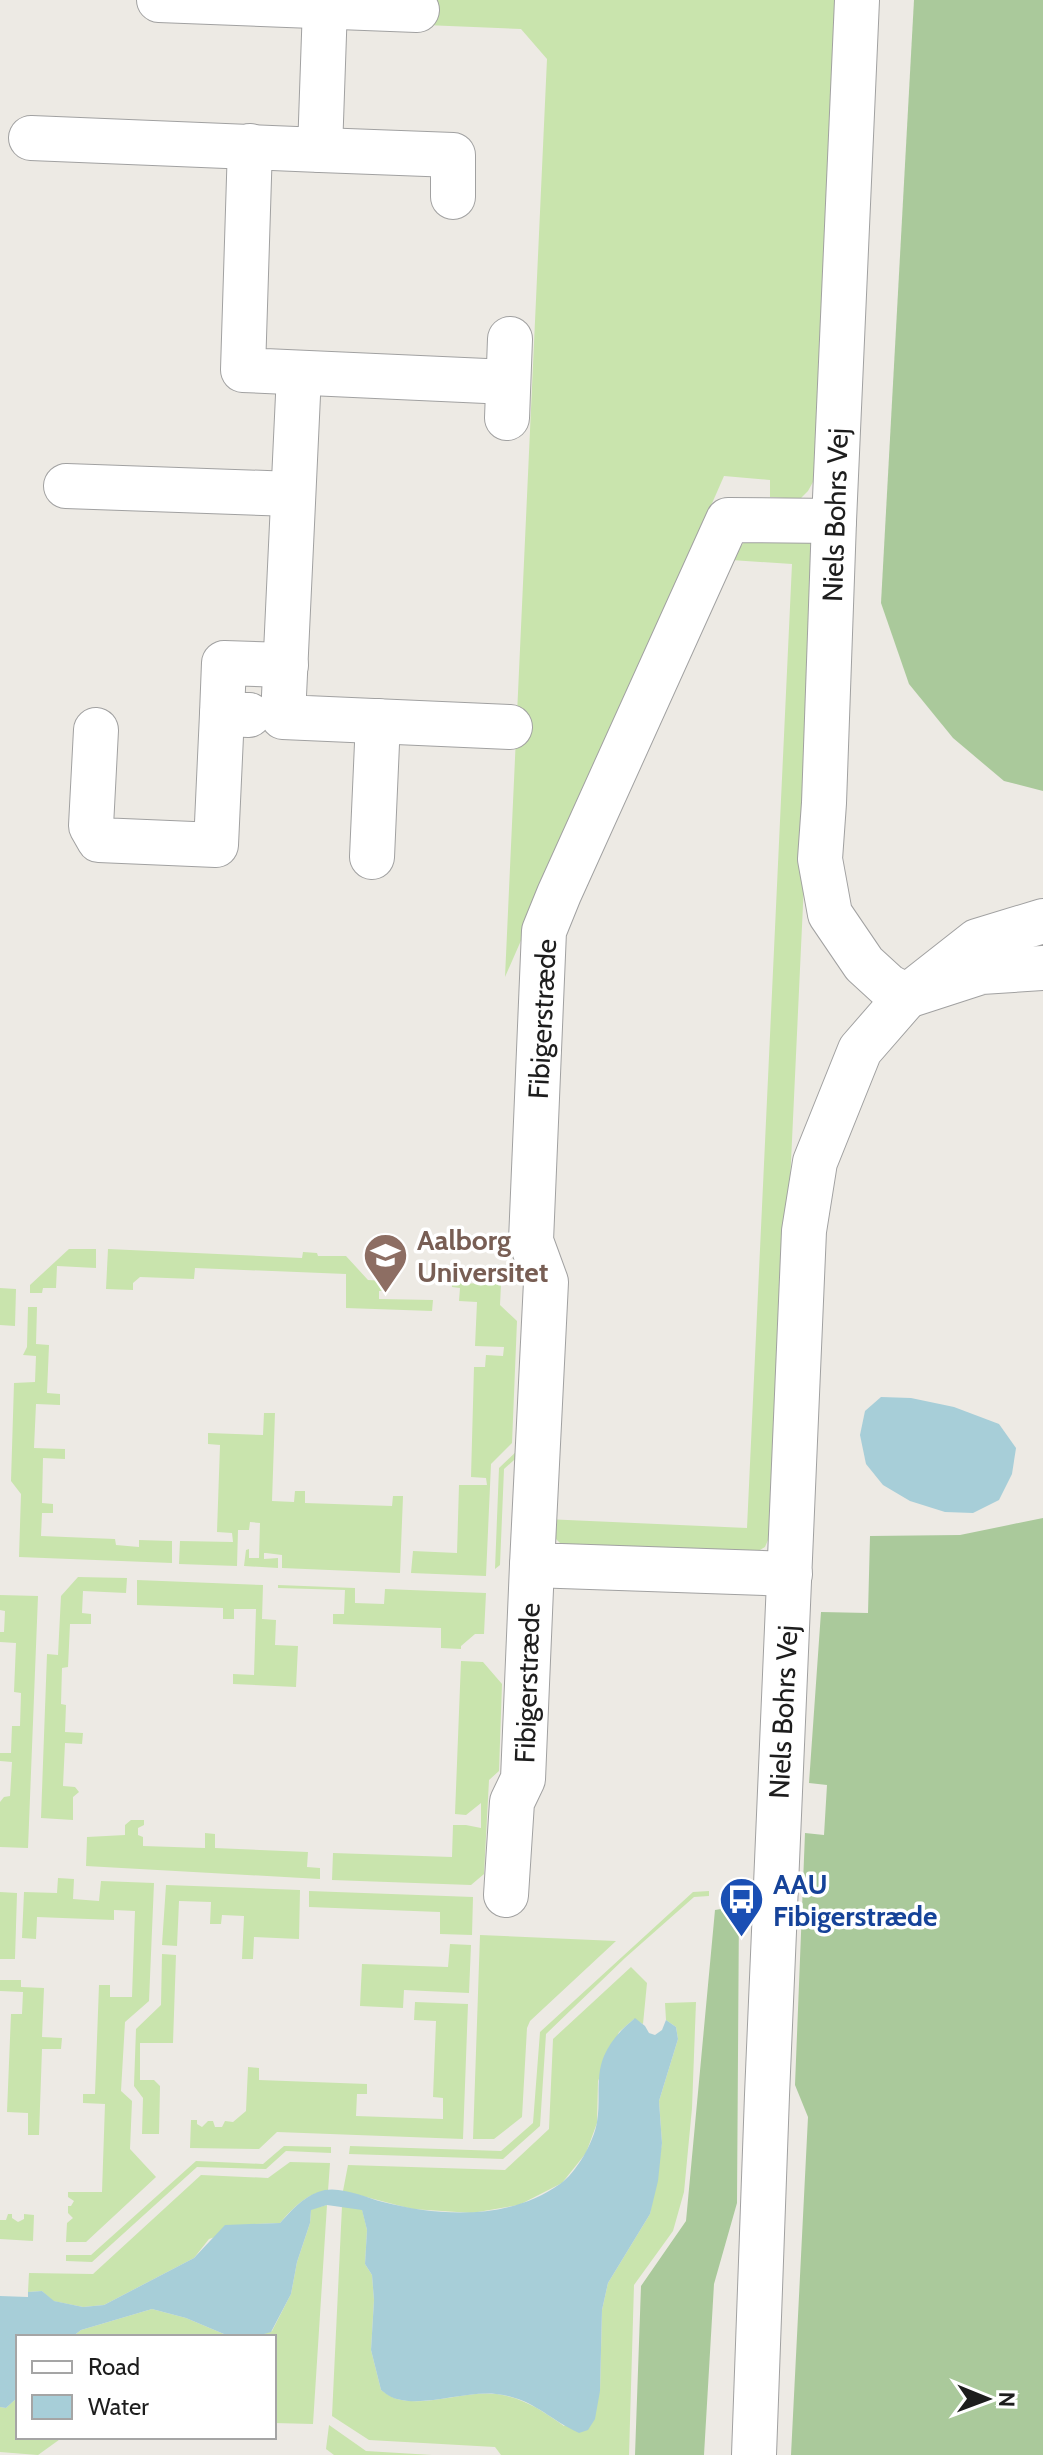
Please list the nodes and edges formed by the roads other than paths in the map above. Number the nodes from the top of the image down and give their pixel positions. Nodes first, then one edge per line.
1 (159, 0) edge
2 (857, 0) edge
3 (254, 2) edge
4 (325, 6) junction
5 (417, 10) dead end
6 (31, 138) dead end
7 (250, 146) junction
8 (320, 150) junction
9 (453, 197) dead end
10 (510, 339) dead end
11 (299, 374) junction
12 (66, 486) dead end
13 (293, 494) junction
14 (834, 521) junction
15 (286, 665) junction
16 (222, 714) junction
17 (283, 717) junction
18 (378, 721) junction
19 (510, 727) dead end
20 (96, 730) dead end
21 (372, 857) dead end
22 (1043, 921) edge
23 (1043, 968) edge
24 (907, 996) junction
25 (532, 1565) junction
26 (790, 1574) junction
27 (506, 1895) dead end
28 (754, 2455) edge

1 - 3 street
2 - 14 street, Niels Bohrs Vej
3 - 4 street
4 - 5 street
4 - 8 street
6 - 7 street
7 - 8 street
7 - 11 street
8 - 9 street
10 - 11 street
11 - 13 street
12 - 13 street
13 - 15 street
14 - 24 street, Niels Bohrs Vej
14 - 25 street, Fibigerstræde
15 - 16 street
15 - 17 street
16 - 17 street
16 - 20 street
17 - 18 street
18 - 19 street
18 - 21 street
22 - 24 street, Niels Bohrs Vej
23 - 24 street
24 - 26 street, Niels Bohrs Vej
25 - 26 street, Fibigerstræde
25 - 27 street, Fibigerstræde
26 - 28 street, Niels Bohrs Vej

